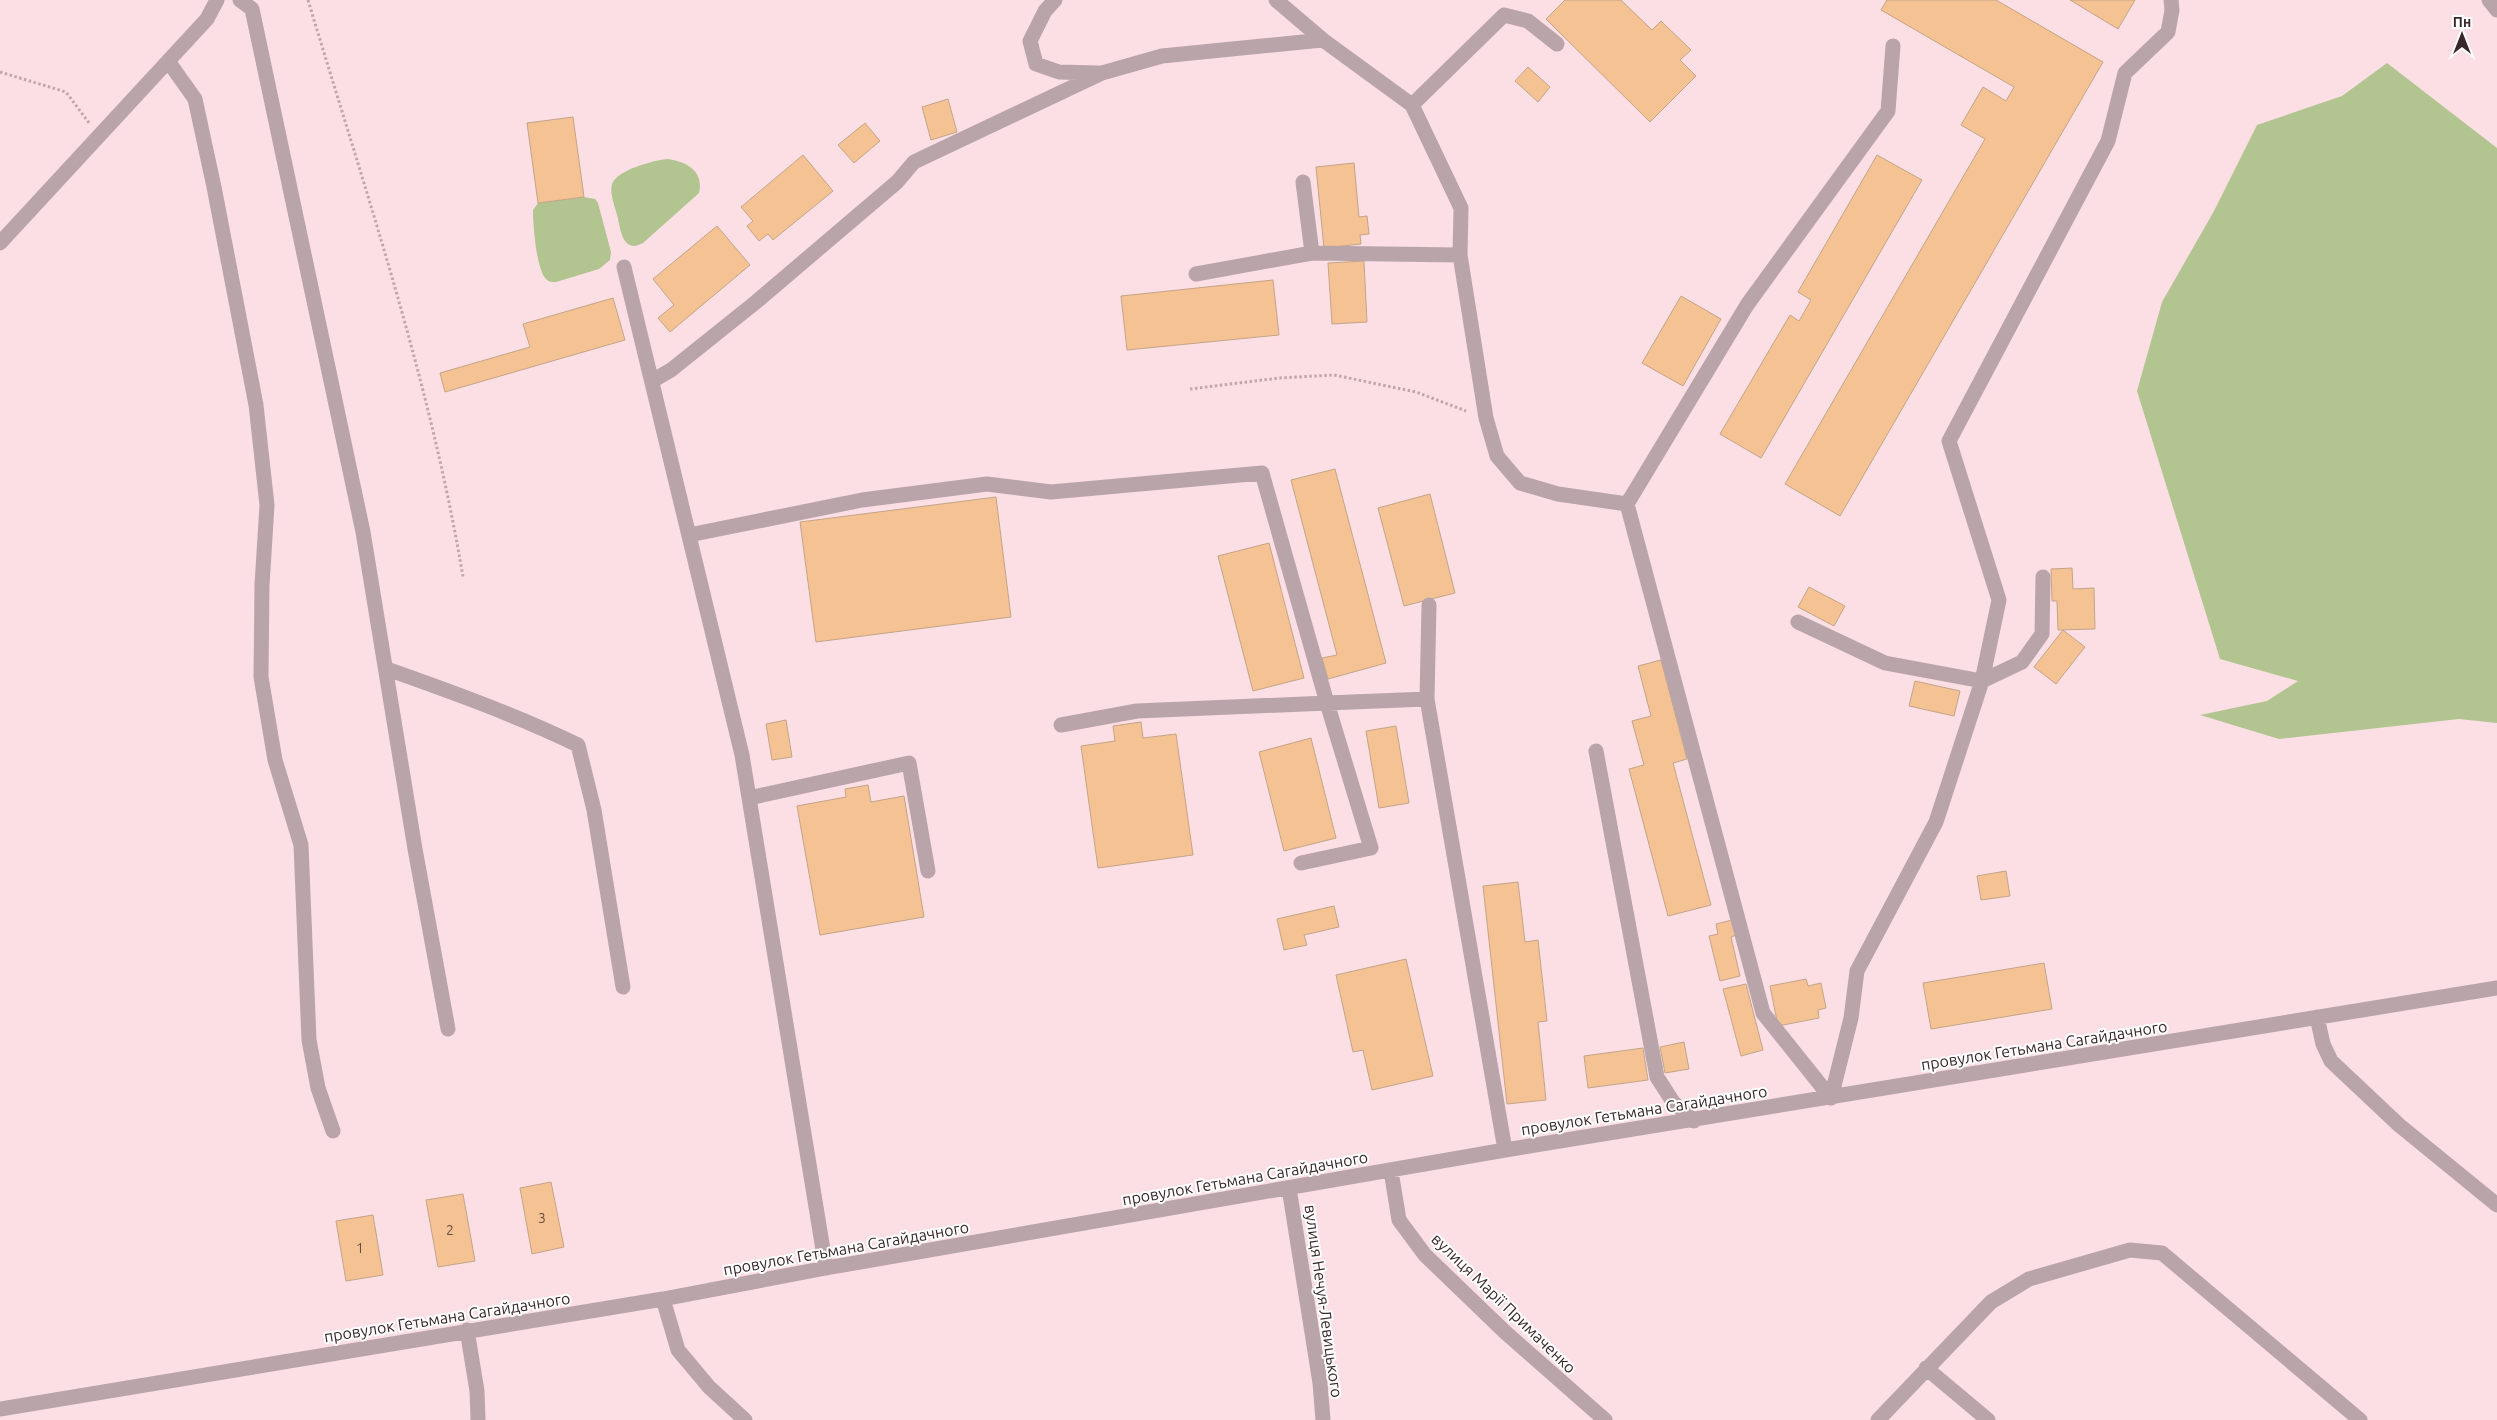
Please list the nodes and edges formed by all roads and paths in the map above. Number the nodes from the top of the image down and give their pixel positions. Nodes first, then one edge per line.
1 (216, 0) edge
2 (240, 0) edge
3 (308, 0) edge
4 (1055, 0) edge
5 (1276, 0) edge
6 (2171, 0) edge
7 (1322, 40) junction
8 (1557, 44) dead end
9 (1893, 46) dead end
10 (168, 60) junction
11 (0, 72) edge
12 (1102, 73) junction
13 (1412, 104) junction
14 (99, 135) junction
15 (1303, 182) dead end
16 (0, 243) edge
17 (1312, 253) junction
18 (1460, 256) junction
19 (624, 267) dead end
20 (1196, 274) dead end
21 (652, 381) junction
22 (1190, 390) dead end
23 (1486, 418) junction
24 (1627, 504) junction
25 (689, 535) junction
26 (463, 577) dead end
27 (2043, 577) dead end
28 (1429, 605) dead end
29 (1798, 622) dead end
30 (387, 669) junction
31 (1982, 682) junction
32 (1427, 698) junction
33 (1327, 703) junction
34 (1061, 726) dead end
35 (1596, 751) dead end
36 (749, 798) junction
37 (1301, 863) dead end
38 (928, 871) dead end
39 (623, 987) dead end
40 (2497, 988) edge
41 (2317, 1018) junction
42 (448, 1029) dead end
43 (1831, 1098) junction
44 (1694, 1121) junction
45 (333, 1131) dead end
46 (1505, 1150) junction
47 (1391, 1171) junction
48 (1289, 1188) junction
49 (2497, 1205) edge
50 (826, 1268) junction
51 (663, 1299) junction
52 (468, 1330) junction
53 (1926, 1368) junction
54 (0, 1409) edge
55 (478, 1420) edge
56 (745, 1420) edge
57 (1323, 1420) edge
58 (1605, 1420) edge
59 (1878, 1420) edge
60 (1988, 1420) edge
61 (2360, 1420) edge

1 - 10 street
2 - 30 street
3 - 26 path
4 - 12 street
5 - 7 street
6 - 31 street
7 - 12 street
7 - 13 street
8 - 13 street
9 - 24 street
10 - 14 street
10 - 45 street
11 - 14 path
12 - 21 street
13 - 18 street
14 - 16 street
15 - 17 street
17 - 18 street
17 - 20 street
18 - 23 street
19 - 21 street
21 - 25 street
22 - 23 path
23 - 24 street
24 - 43 street
25 - 33 street
25 - 36 street
27 - 31 street
28 - 32 street
29 - 31 street
30 - 39 street
30 - 42 street
31 - 43 street
32 - 33 street
32 - 46 street
33 - 34 street
33 - 37 street
35 - 44 street
36 - 38 street
36 - 50 street
40 - 41 street, провулок Гетьмана Сагайдачного
41 - 43 street, провулок Гетьмана Сагайдачного
41 - 49 street
43 - 44 street, провулок Гетьмана Сагайдачного
44 - 46 street, провулок Гетьмана Сагайдачного
46 - 47 street, провулок Гетьмана Сагайдачного
47 - 48 street, провулок Гетьмана Сагайдачного
47 - 58 street, вулиця Марії Примаченко
48 - 50 street, провулок Гетьмана Сагайдачного
48 - 57 street, вулиця Нечуя-Левицького
50 - 51 street, провулок Гетьмана Сагайдачного
51 - 52 street, провулок Гетьмана Сагайдачного
51 - 56 street
52 - 54 street, провулок Гетьмана Сагайдачного
52 - 55 street
53 - 59 street
53 - 60 street
53 - 61 street

